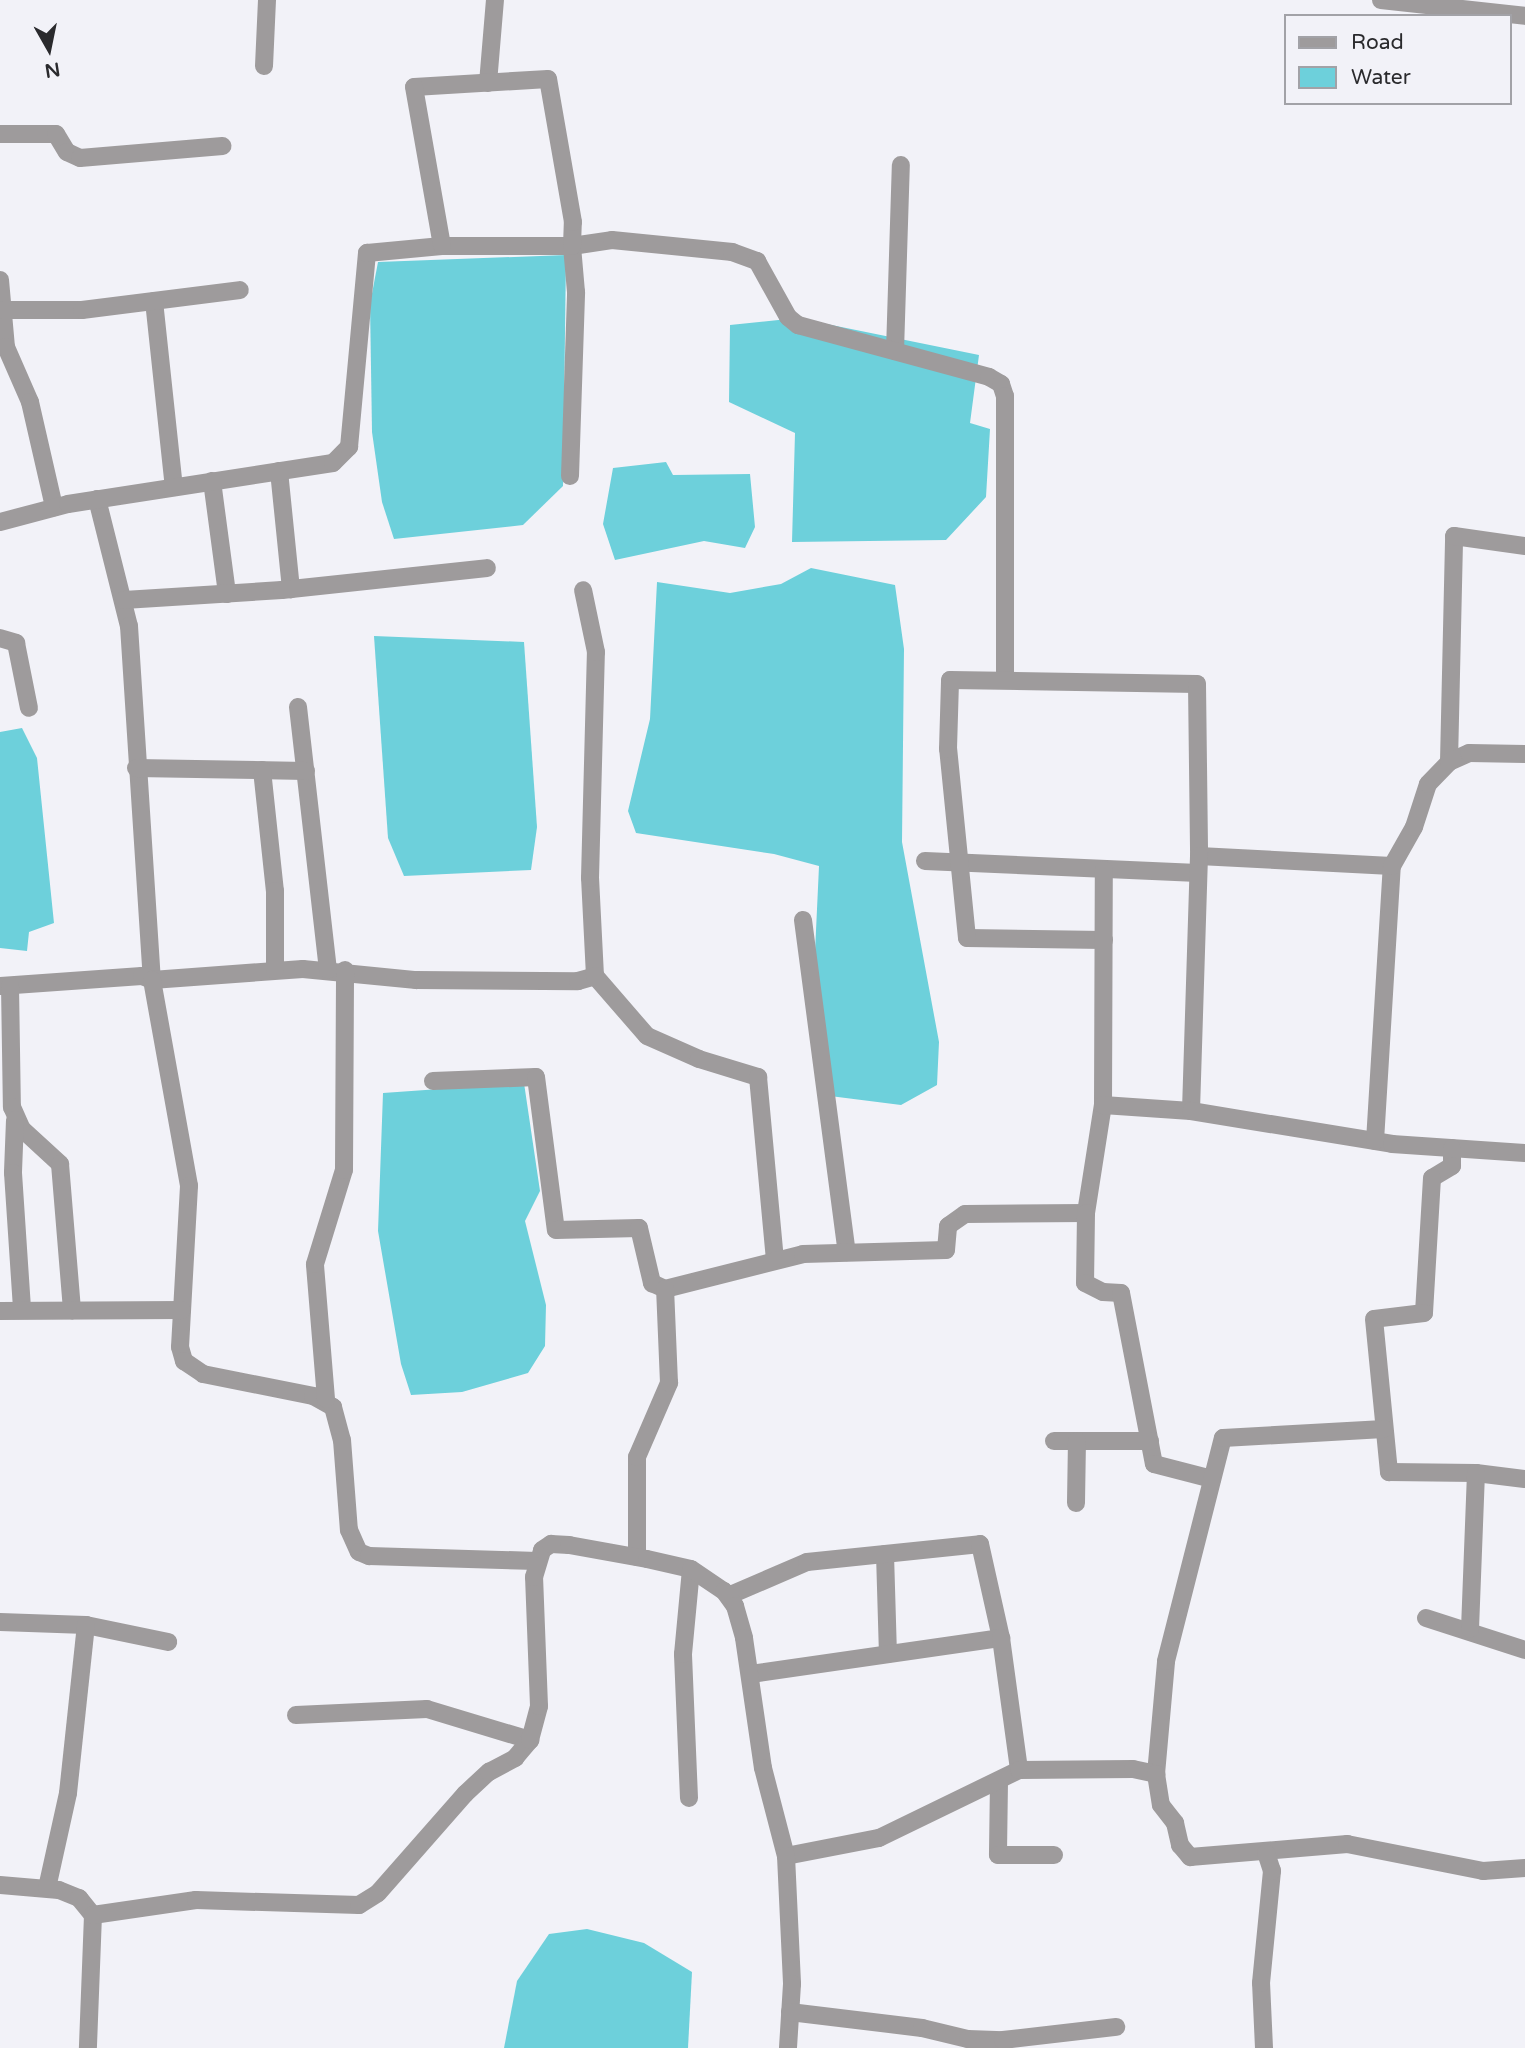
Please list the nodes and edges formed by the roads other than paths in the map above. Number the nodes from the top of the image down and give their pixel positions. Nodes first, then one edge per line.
1 (267, 0) edge
2 (495, 0) edge
3 (1381, 0) edge
4 (1507, 14) edge
5 (264, 66) dead end
6 (488, 83) junction
7 (0, 134) edge
8 (222, 146) dead end
9 (901, 165) dead end
10 (442, 246) junction
11 (572, 246) junction
12 (0, 280) edge
13 (240, 290) dead end
14 (154, 302) junction
15 (3, 310) junction
16 (895, 351) junction
17 (8, 375) edge
18 (279, 471) junction
19 (570, 476) dead end
20 (212, 481) junction
21 (174, 487) junction
22 (97, 499) junction
23 (54, 507) junction
24 (0, 522) edge
25 (1525, 546) edge
26 (487, 568) dead end
27 (291, 589) junction
28 (583, 590) dead end
29 (227, 594) junction
30 (124, 600) junction
31 (0, 638) edge
32 (1005, 678) junction
33 (298, 707) dead end
34 (29, 708) dead end
35 (1525, 754) edge
36 (1449, 762) junction
37 (136, 768) junction
38 (262, 770) junction
39 (306, 771) junction
40 (925, 861) dead end
41 (960, 863) junction
42 (1199, 864) junction
43 (1392, 866) junction
44 (1104, 870) junction
45 (803, 920) dead end
46 (1104, 940) junction
47 (275, 970) junction
48 (337, 970) junction
49 (595, 976) junction
50 (152, 981) junction
51 (5, 986) edge
52 (433, 1081) dead end
53 (1103, 1105) junction
54 (1191, 1111) junction
55 (15, 1120) junction
56 (1375, 1141) junction
57 (1452, 1148) junction
58 (1525, 1153) edge
59 (1086, 1213) junction
60 (847, 1252) junction
61 (775, 1259) junction
62 (665, 1289) junction
63 (22, 1310) junction
64 (182, 1310) junction
65 (0, 1311) edge
66 (72, 1311) junction
67 (326, 1399) junction
68 (1384, 1429) junction
69 (1054, 1441) dead end
70 (1077, 1441) junction
71 (1150, 1441) junction
72 (1476, 1473) junction
73 (1212, 1479) junction
74 (1525, 1479) edge
75 (1076, 1503) dead end
76 (885, 1554) junction
77 (637, 1557) junction
78 (537, 1561) junction
79 (691, 1569) junction
80 (728, 1596) junction
81 (1426, 1618) dead end
82 (0, 1622) edge
83 (86, 1625) junction
84 (1470, 1629) junction
85 (1001, 1637) junction
86 (168, 1642) dead end
87 (1525, 1650) edge
88 (888, 1654) junction
89 (751, 1674) junction
90 (296, 1715) dead end
91 (530, 1740) junction
92 (1019, 1770) junction
93 (1156, 1774) junction
94 (999, 1781) junction
95 (690, 1798) dead end
96 (1266, 1853) junction
97 (1054, 1855) dead end
98 (786, 1856) junction
99 (1525, 1868) edge
100 (0, 1885) edge
101 (47, 1888) junction
102 (93, 1915) junction
103 (790, 2012) junction
104 (1116, 2027) dead end
105 (88, 2048) edge
106 (788, 2048) edge
107 (1264, 2048) edge

1 - 5 street
2 - 6 street
3 - 4 street
6 - 10 street
6 - 11 street
7 - 8 street
9 - 16 street
10 - 11 street
10 - 18 street
11 - 16 street
11 - 19 street
12 - 15 street
13 - 14 street
14 - 15 street
14 - 21 street
15 - 17 street
16 - 32 street
17 - 23 street
18 - 20 street
18 - 27 street
20 - 21 street
20 - 29 street
21 - 22 street
22 - 23 street
22 - 30 street
23 - 24 street
25 - 36 street
26 - 27 street
27 - 29 street
28 - 49 street
29 - 30 street
30 - 37 street
31 - 34 street
32 - 41 street
32 - 42 street
33 - 39 street
35 - 36 street
36 - 43 street
37 - 38 street
37 - 50 street
38 - 39 street
38 - 47 street
39 - 48 street
40 - 41 street
41 - 44 street
41 - 46 street
42 - 43 street
42 - 44 street
42 - 54 street
43 - 56 street
44 - 46 street
45 - 60 street
46 - 53 street
47 - 48 street
47 - 50 street
48 - 49 street
48 - 67 street
49 - 61 street
50 - 51 street
50 - 64 street
51 - 55 street
52 - 62 street
53 - 54 street
53 - 59 street
54 - 56 street
55 - 63 street
55 - 66 street
56 - 57 street
57 - 58 street
57 - 68 street
59 - 60 street
59 - 71 street
60 - 61 street
61 - 62 street
62 - 77 street
63 - 65 street
63 - 66 street
64 - 66 street
64 - 67 street
67 - 78 street
68 - 72 street
68 - 73 street
69 - 70 street
70 - 71 street
70 - 75 street
71 - 73 street
72 - 74 street
72 - 84 street
73 - 93 street
76 - 80 street
76 - 85 street
76 - 88 street
77 - 78 street
77 - 79 street
78 - 91 street
79 - 80 street
79 - 95 street
80 - 89 street
81 - 84 street
82 - 83 street
83 - 86 street
83 - 101 street
84 - 87 street
85 - 88 street
85 - 92 street
88 - 89 street
89 - 98 street
90 - 91 street
91 - 102 street
92 - 93 street
92 - 94 street
93 - 96 street
94 - 97 street
94 - 98 street
96 - 99 street
96 - 107 street
98 - 103 street
100 - 101 street
101 - 102 street
102 - 105 street
103 - 104 street
103 - 106 street

